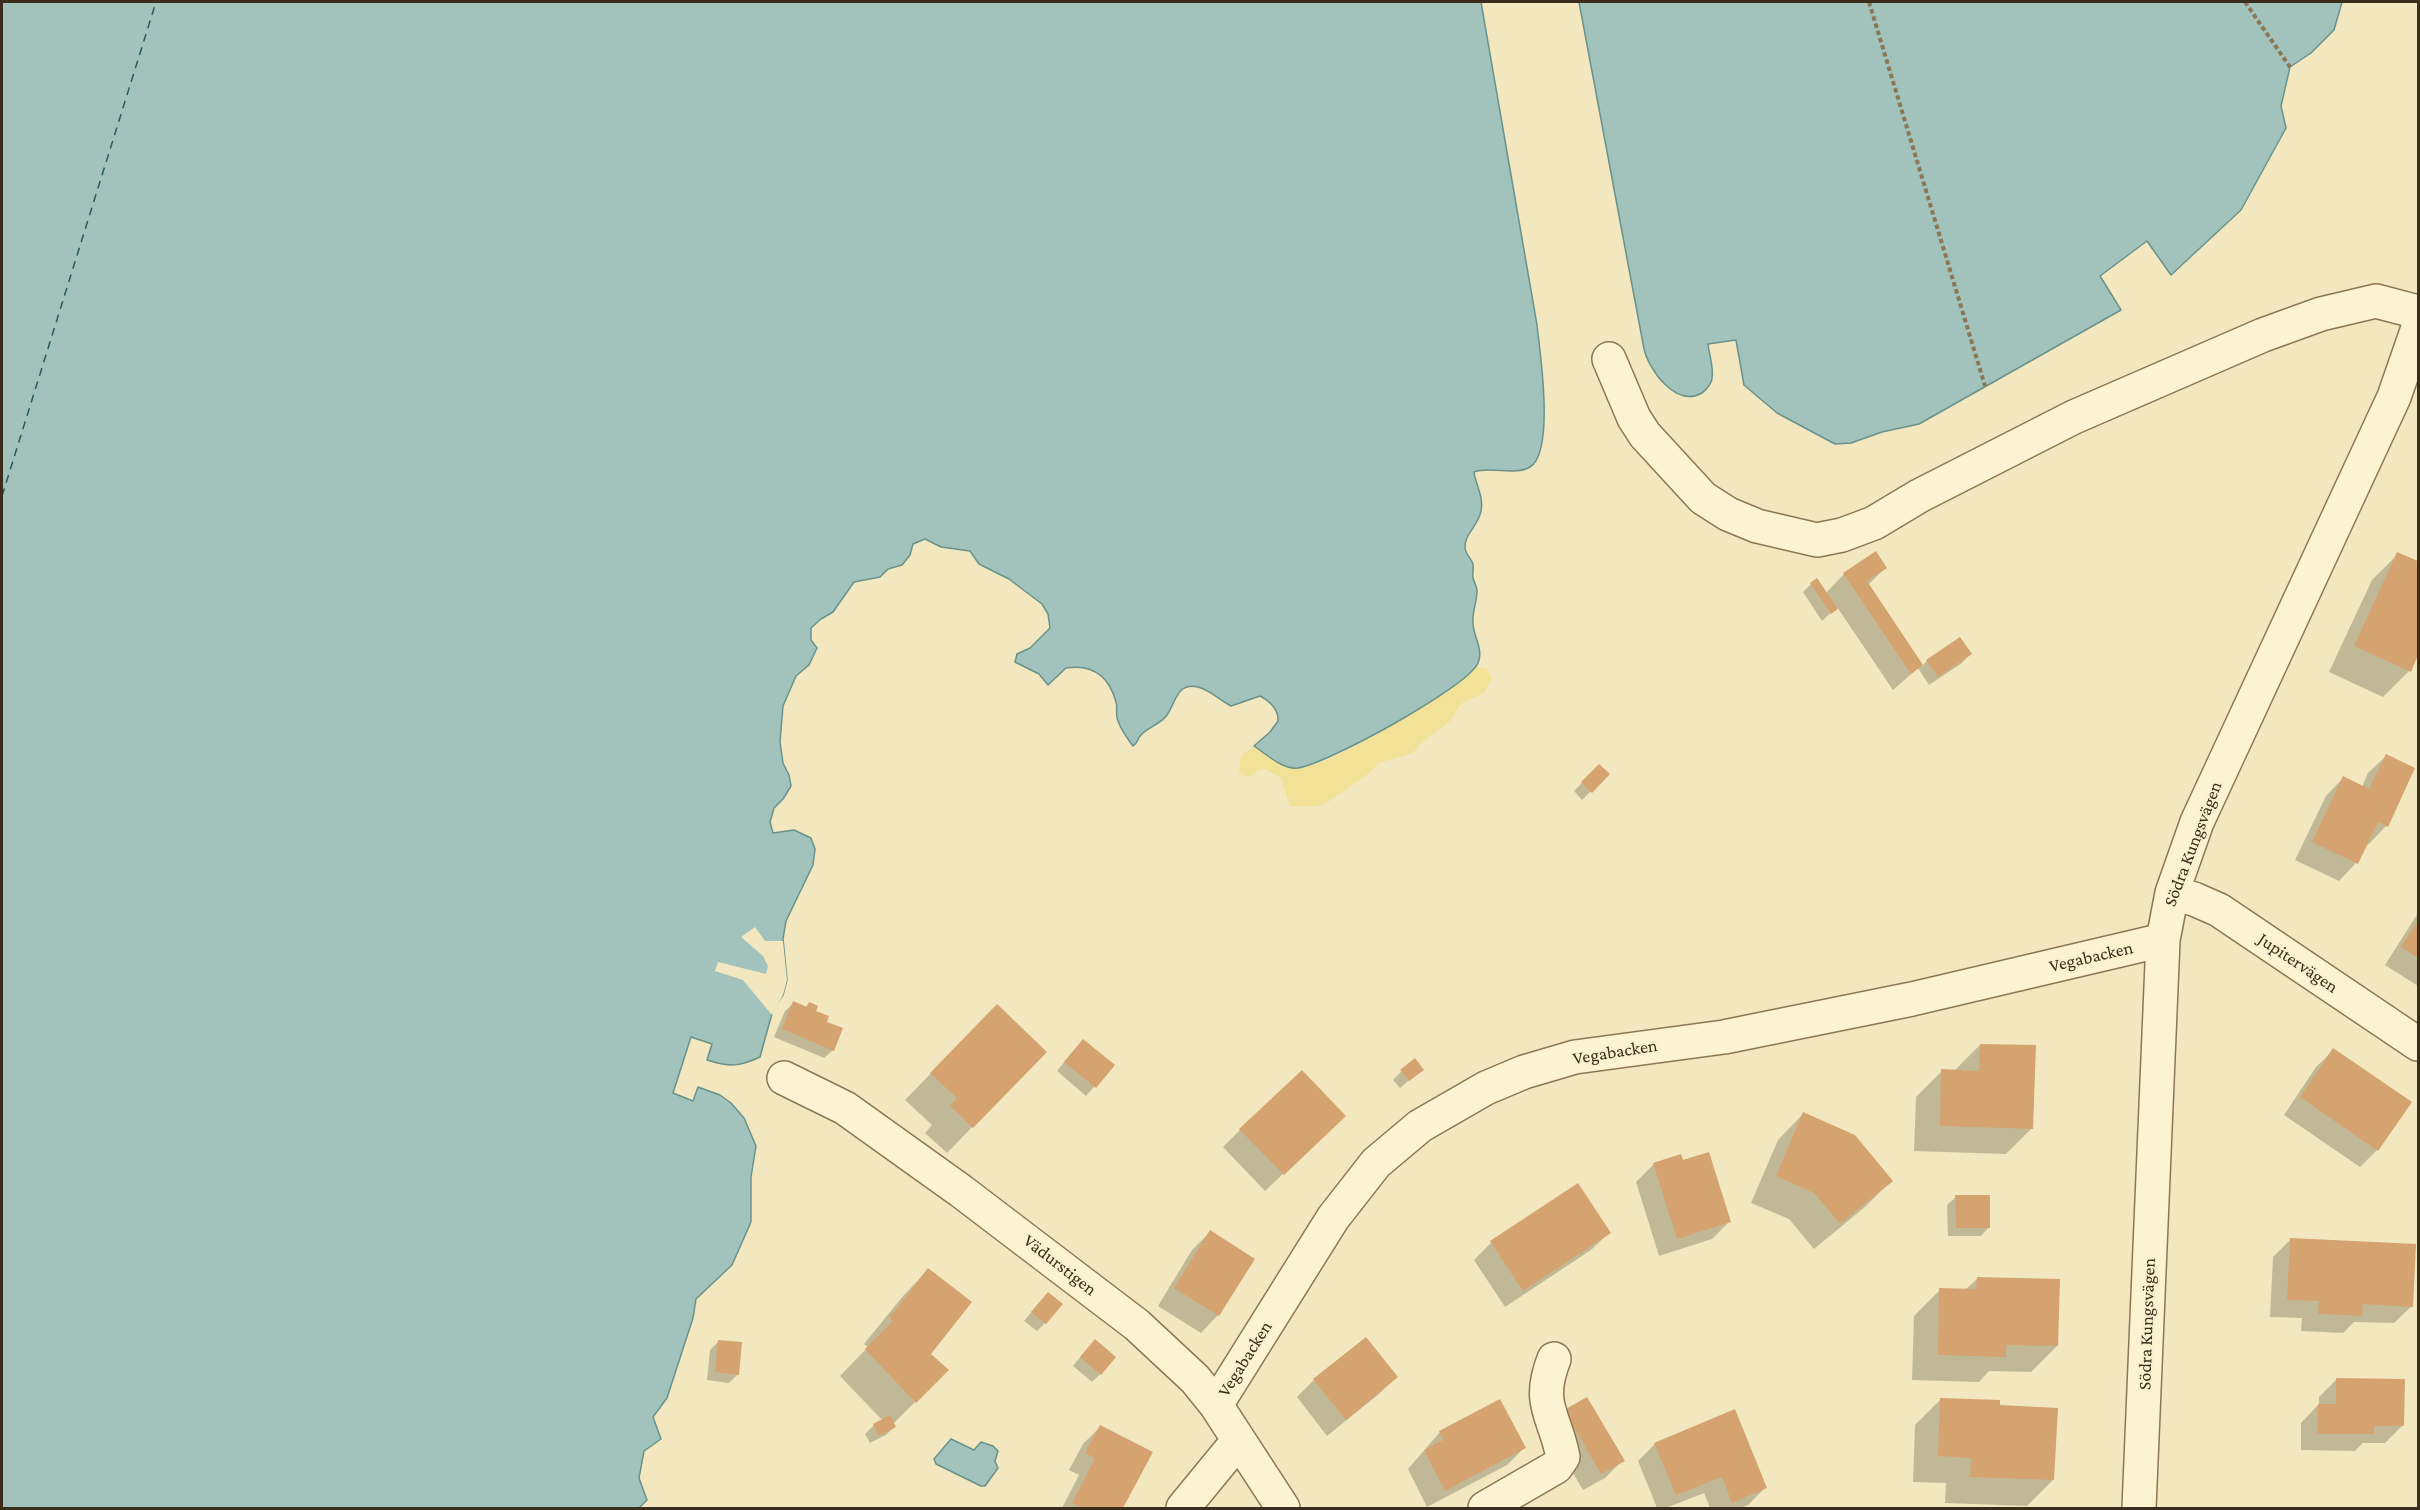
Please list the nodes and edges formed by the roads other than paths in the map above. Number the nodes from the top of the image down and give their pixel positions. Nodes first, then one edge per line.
1 (2418, 312) edge
2 (2418, 328) edge
3 (1609, 359) dead end
4 (2172, 893) junction
5 (2163, 940) junction
6 (2418, 1044) edge
7 (784, 1078) dead end
8 (1554, 1359) dead end
9 (1216, 1405) junction
10 (1238, 1441) junction
11 (1183, 1509) edge
12 (1283, 1509) edge
13 (1485, 1509) edge
14 (2139, 1509) edge

1 - 3 street
2 - 4 street, Södra Kungsvägen
4 - 5 street, Södra Kungsvägen
4 - 6 street, Jupitervägen
5 - 9 street, Vegabacken
5 - 14 street, Södra Kungsvägen
7 - 9 street, Vädurstigen
8 - 13 street
9 - 10 street, Vädurstigen
10 - 11 street
10 - 12 street, Vädurstigen

